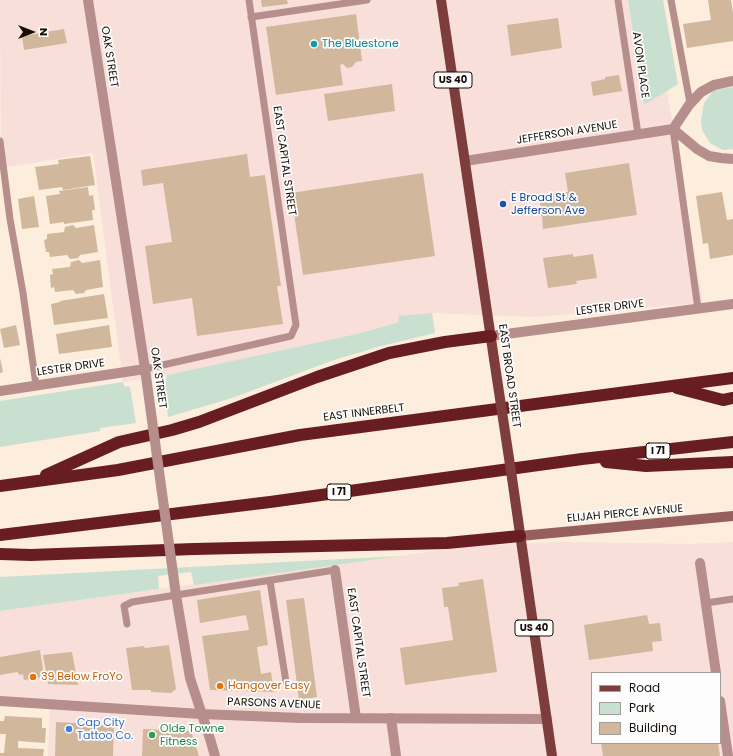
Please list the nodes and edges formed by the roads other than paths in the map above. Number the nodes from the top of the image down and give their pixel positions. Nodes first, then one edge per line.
1 (88, 0) edge
2 (249, 0) edge
3 (367, 0) edge
4 (441, 0) edge
5 (618, 0) edge
6 (671, 0) edge
7 (251, 17) junction
8 (733, 81) edge
9 (690, 103) junction
10 (673, 129) junction
11 (638, 134) junction
12 (0, 141) edge
13 (733, 158) edge
14 (465, 161) junction
15 (733, 304) edge
16 (698, 308) junction
17 (491, 336) junction
18 (145, 369) junction
19 (733, 378) edge
20 (36, 385) junction
21 (670, 386) junction
22 (0, 391) edge
23 (733, 398) edge
24 (733, 442) edge
25 (582, 459) junction
26 (733, 462) edge
27 (34, 481) junction
28 (0, 486) edge
29 (733, 516) edge
30 (0, 535) edge
31 (520, 536) junction
32 (0, 554) edge
33 (700, 563) dead end
34 (335, 570) joint
35 (270, 581) junction
36 (176, 595) junction
37 (733, 599) edge
38 (706, 603) junction
39 (127, 624) dead end
40 (716, 672) edge
41 (286, 682) dead end
42 (0, 701) edge
43 (721, 705) edge
44 (201, 714) junction
45 (356, 718) junction
46 (390, 718) junction
47 (547, 719) junction
48 (730, 740) edge
49 (214, 756) edge
50 (396, 756) edge
51 (552, 756) edge
52 (728, 756) edge

1 - 18 street, OAK STREET
2 - 7 lane, EAST CAPITAL STREET
3 - 7 lane
4 - 14 main road, EAST BROAD STREET / US 40
5 - 11 lane, AVON PLACE
6 - 9 lane
7 - 18 lane, EAST CAPITAL STREET
8 - 9 street
9 - 10 street
10 - 11 street, JEFFERSON AVENUE
10 - 13 street
10 - 16 lane
11 - 14 street, JEFFERSON AVENUE
12 - 20 lane
14 - 17 main road, EAST BROAD STREET / US 40
15 - 16 street, LESTER DRIVE
16 - 17 street, LESTER DRIVE
17 - 27 highway
17 - 31 main road, EAST BROAD STREET / US 40, bridge
18 - 20 street, LESTER DRIVE
18 - 36 street, OAK STREET, bridge
19 - 21 highway, EAST INNERBELT
20 - 22 street, LESTER DRIVE
21 - 23 highway
21 - 27 highway, EAST INNERBELT
24 - 25 highway, I 71
25 - 26 highway
25 - 30 highway, I 71
27 - 28 highway, EAST INNERBELT
29 - 31 main road, ELIJAH PIERCE AVENUE
31 - 32 highway
31 - 47 main road, EAST BROAD STREET / US 40
33 - 38 street
34 - 35 lane
34 - 45 street, EAST CAPITAL STREET
35 - 36 lane
35 - 41 lane
36 - 39 lane
36 - 44 street, OAK STREET
37 - 38 lane
38 - 40 street
42 - 44 street, PARSONS AVENUE
43 - 48 street
44 - 45 street, PARSONS AVENUE
44 - 49 street, OAK STREET
45 - 46 street, PARSONS AVENUE
46 - 47 street, PARSONS AVENUE
46 - 50 street
47 - 51 main road, EAST BROAD STREET / US 40
48 - 52 street

